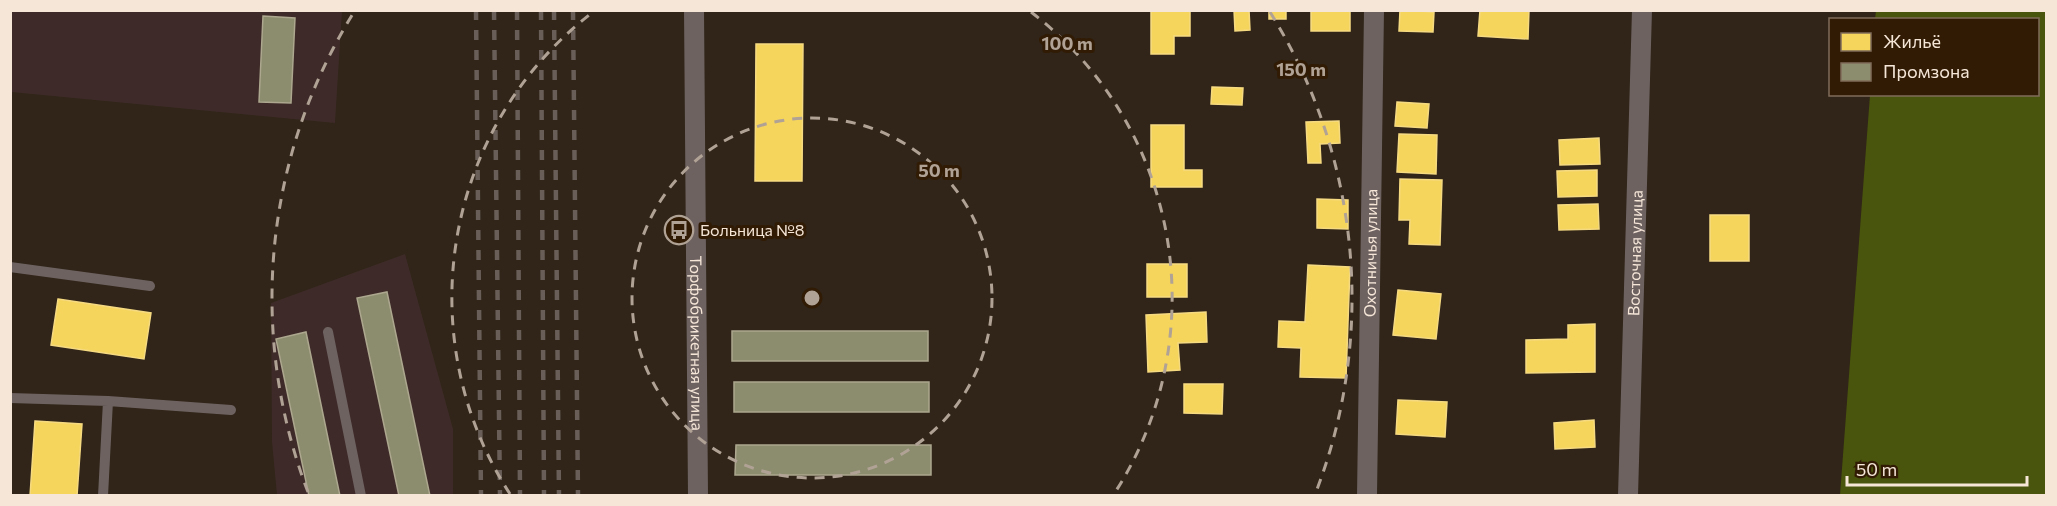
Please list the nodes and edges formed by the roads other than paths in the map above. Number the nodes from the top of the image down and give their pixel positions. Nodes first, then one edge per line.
1 (694, 10) edge
2 (1374, 10) edge
3 (1642, 10) edge
4 (10, 267) edge
5 (150, 286) dead end
6 (328, 332) dead end
7 (10, 398) edge
8 (108, 402) junction
9 (231, 410) dead end
10 (103, 495) edge
11 (361, 495) edge
12 (698, 495) edge
13 (1367, 495) edge
14 (1628, 495) edge

1 - 12 street, Торфобрикетная улица
2 - 13 street, Охотничья улица
3 - 14 street, Восточная улица
4 - 5 lane
6 - 11 lane
7 - 8 lane
8 - 9 lane
8 - 10 lane

